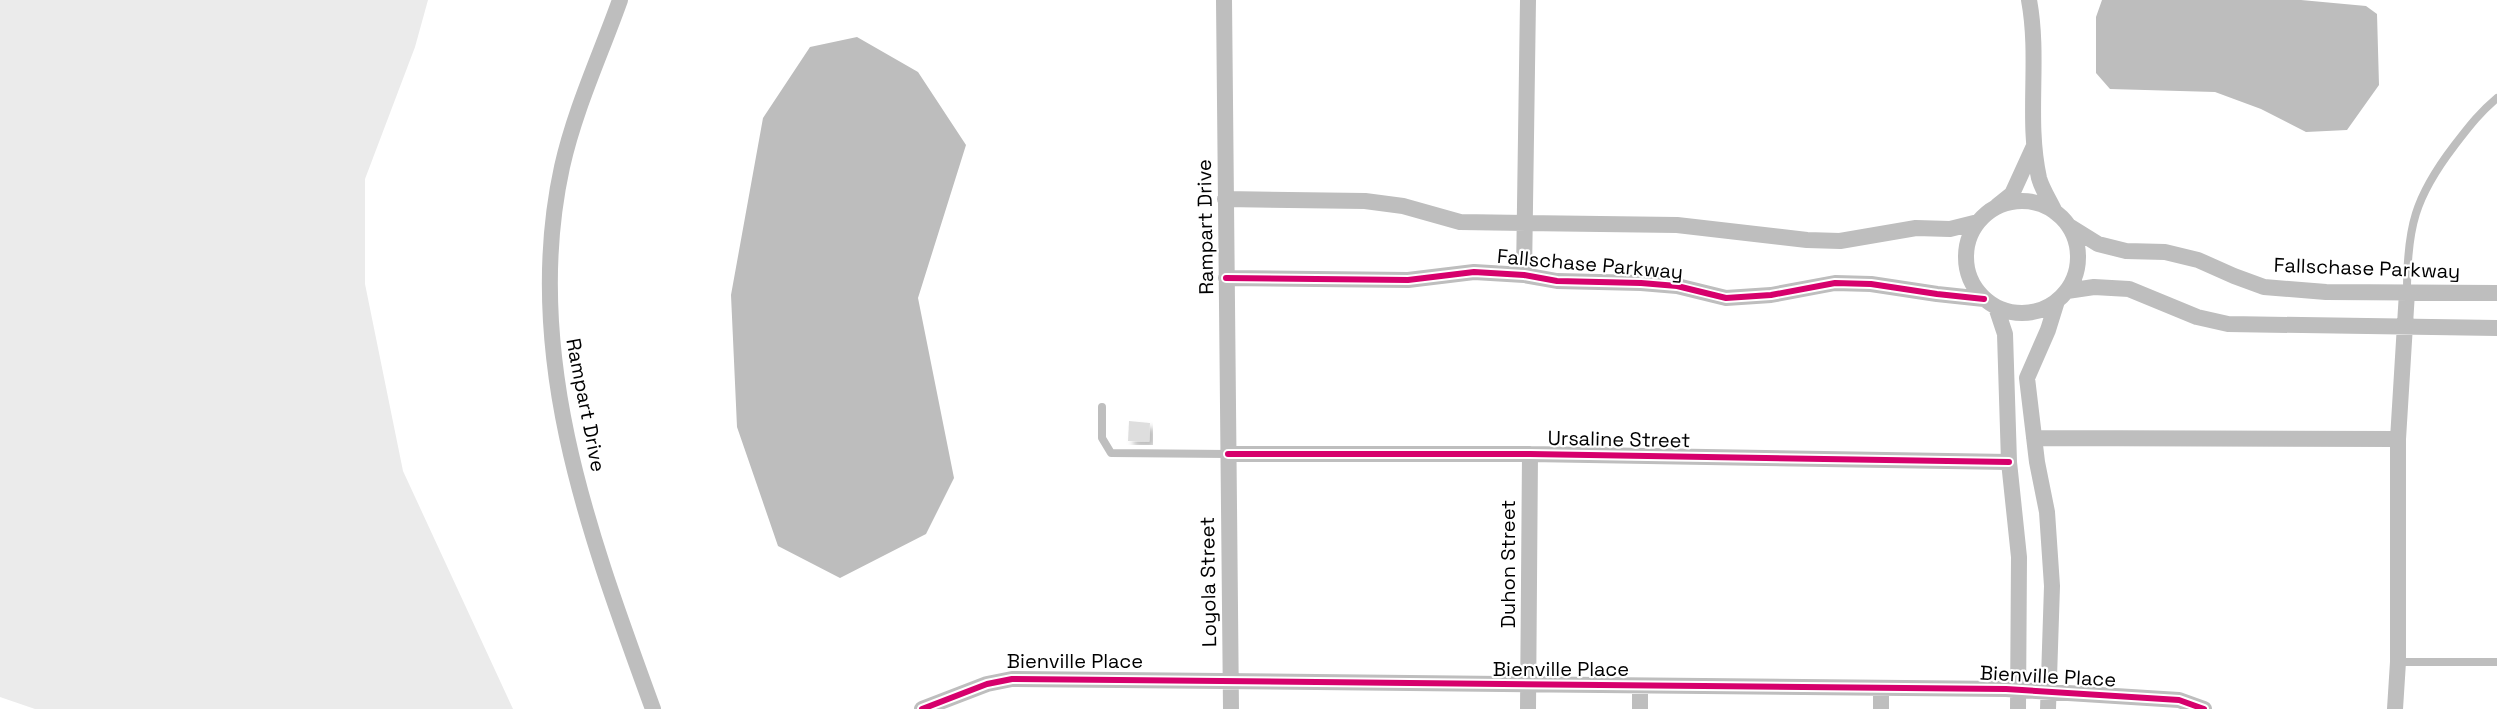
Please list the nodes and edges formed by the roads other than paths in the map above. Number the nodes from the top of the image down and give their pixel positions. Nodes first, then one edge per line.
1 (620, 0) edge
2 (1224, 0) edge
3 (1528, 0) edge
4 (2030, 0) edge
5 (2497, 98) edge
6 (2034, 147) junction
7 (1226, 199) junction
8 (1993, 209) junction
9 (2055, 212) junction
10 (1978, 222) junction
11 (1524, 224) junction
12 (2068, 226) junction
13 (1524, 275) junction
14 (1226, 278) junction
15 (2407, 292) junction
16 (2497, 293) edge
17 (2062, 296) junction
18 (1990, 303) junction
19 (2405, 327) junction
20 (2497, 328) edge
21 (1102, 407) dead end
22 (2034, 438) junction
23 (2398, 439) junction
24 (1228, 454) junction
25 (1530, 454) junction
26 (2009, 462) junction
27 (2398, 662) junction
28 (2497, 662) edge
29 (1230, 682) junction
30 (1529, 685) junction
31 (1640, 686) junction
32 (1881, 688) junction
33 (2018, 689) junction
34 (2048, 691) junction
35 (653, 709) edge
36 (922, 709) edge
37 (1231, 709) edge
38 (1528, 709) edge
39 (1640, 709) edge
40 (1881, 709) edge
41 (2018, 709) edge
42 (2048, 709) edge
43 (2204, 709) edge
44 (2395, 709) edge

1 - 35 street, Rampart Drive
2 - 7 street, Rampart Drive
3 - 11 street
4 - 6 street
5 - 15 lane
6 - 8 street
6 - 9 street
7 - 11 street, Fallschase Parkway
7 - 14 street, Rampart Drive
8 - 9 street
8 - 10 street
9 - 12 street
10 - 11 street, Fallschase Parkway
10 - 18 street
11 - 13 street
12 - 15 street, Fallschase Parkway
12 - 17 street
13 - 14 street, Fallschase Parkway
13 - 18 street, Fallschase Parkway
14 - 24 street, Rampart Drive
15 - 16 street, Fallschase Parkway
15 - 19 street
17 - 18 street
17 - 19 street
17 - 22 street
18 - 26 street
19 - 20 street
19 - 23 street
21 - 24 lane
22 - 23 street
22 - 34 street
23 - 27 street
24 - 25 street, Ursaline Street
24 - 29 street, Loyola Street
25 - 26 street, Ursaline Street
25 - 30 street, Duhon Street
26 - 33 street
27 - 28 lane
27 - 44 street
29 - 30 street, Bienville Place
29 - 36 street, Bienville Place
29 - 37 street, Loyola Street
30 - 31 street, Bienville Place
30 - 38 street, Duhon Street
31 - 32 street, Bienville Place
31 - 39 street
32 - 33 street, Bienville Place
32 - 40 street
33 - 34 street, Bienville Place
33 - 41 street
34 - 42 street
34 - 43 street, Bienville Place

